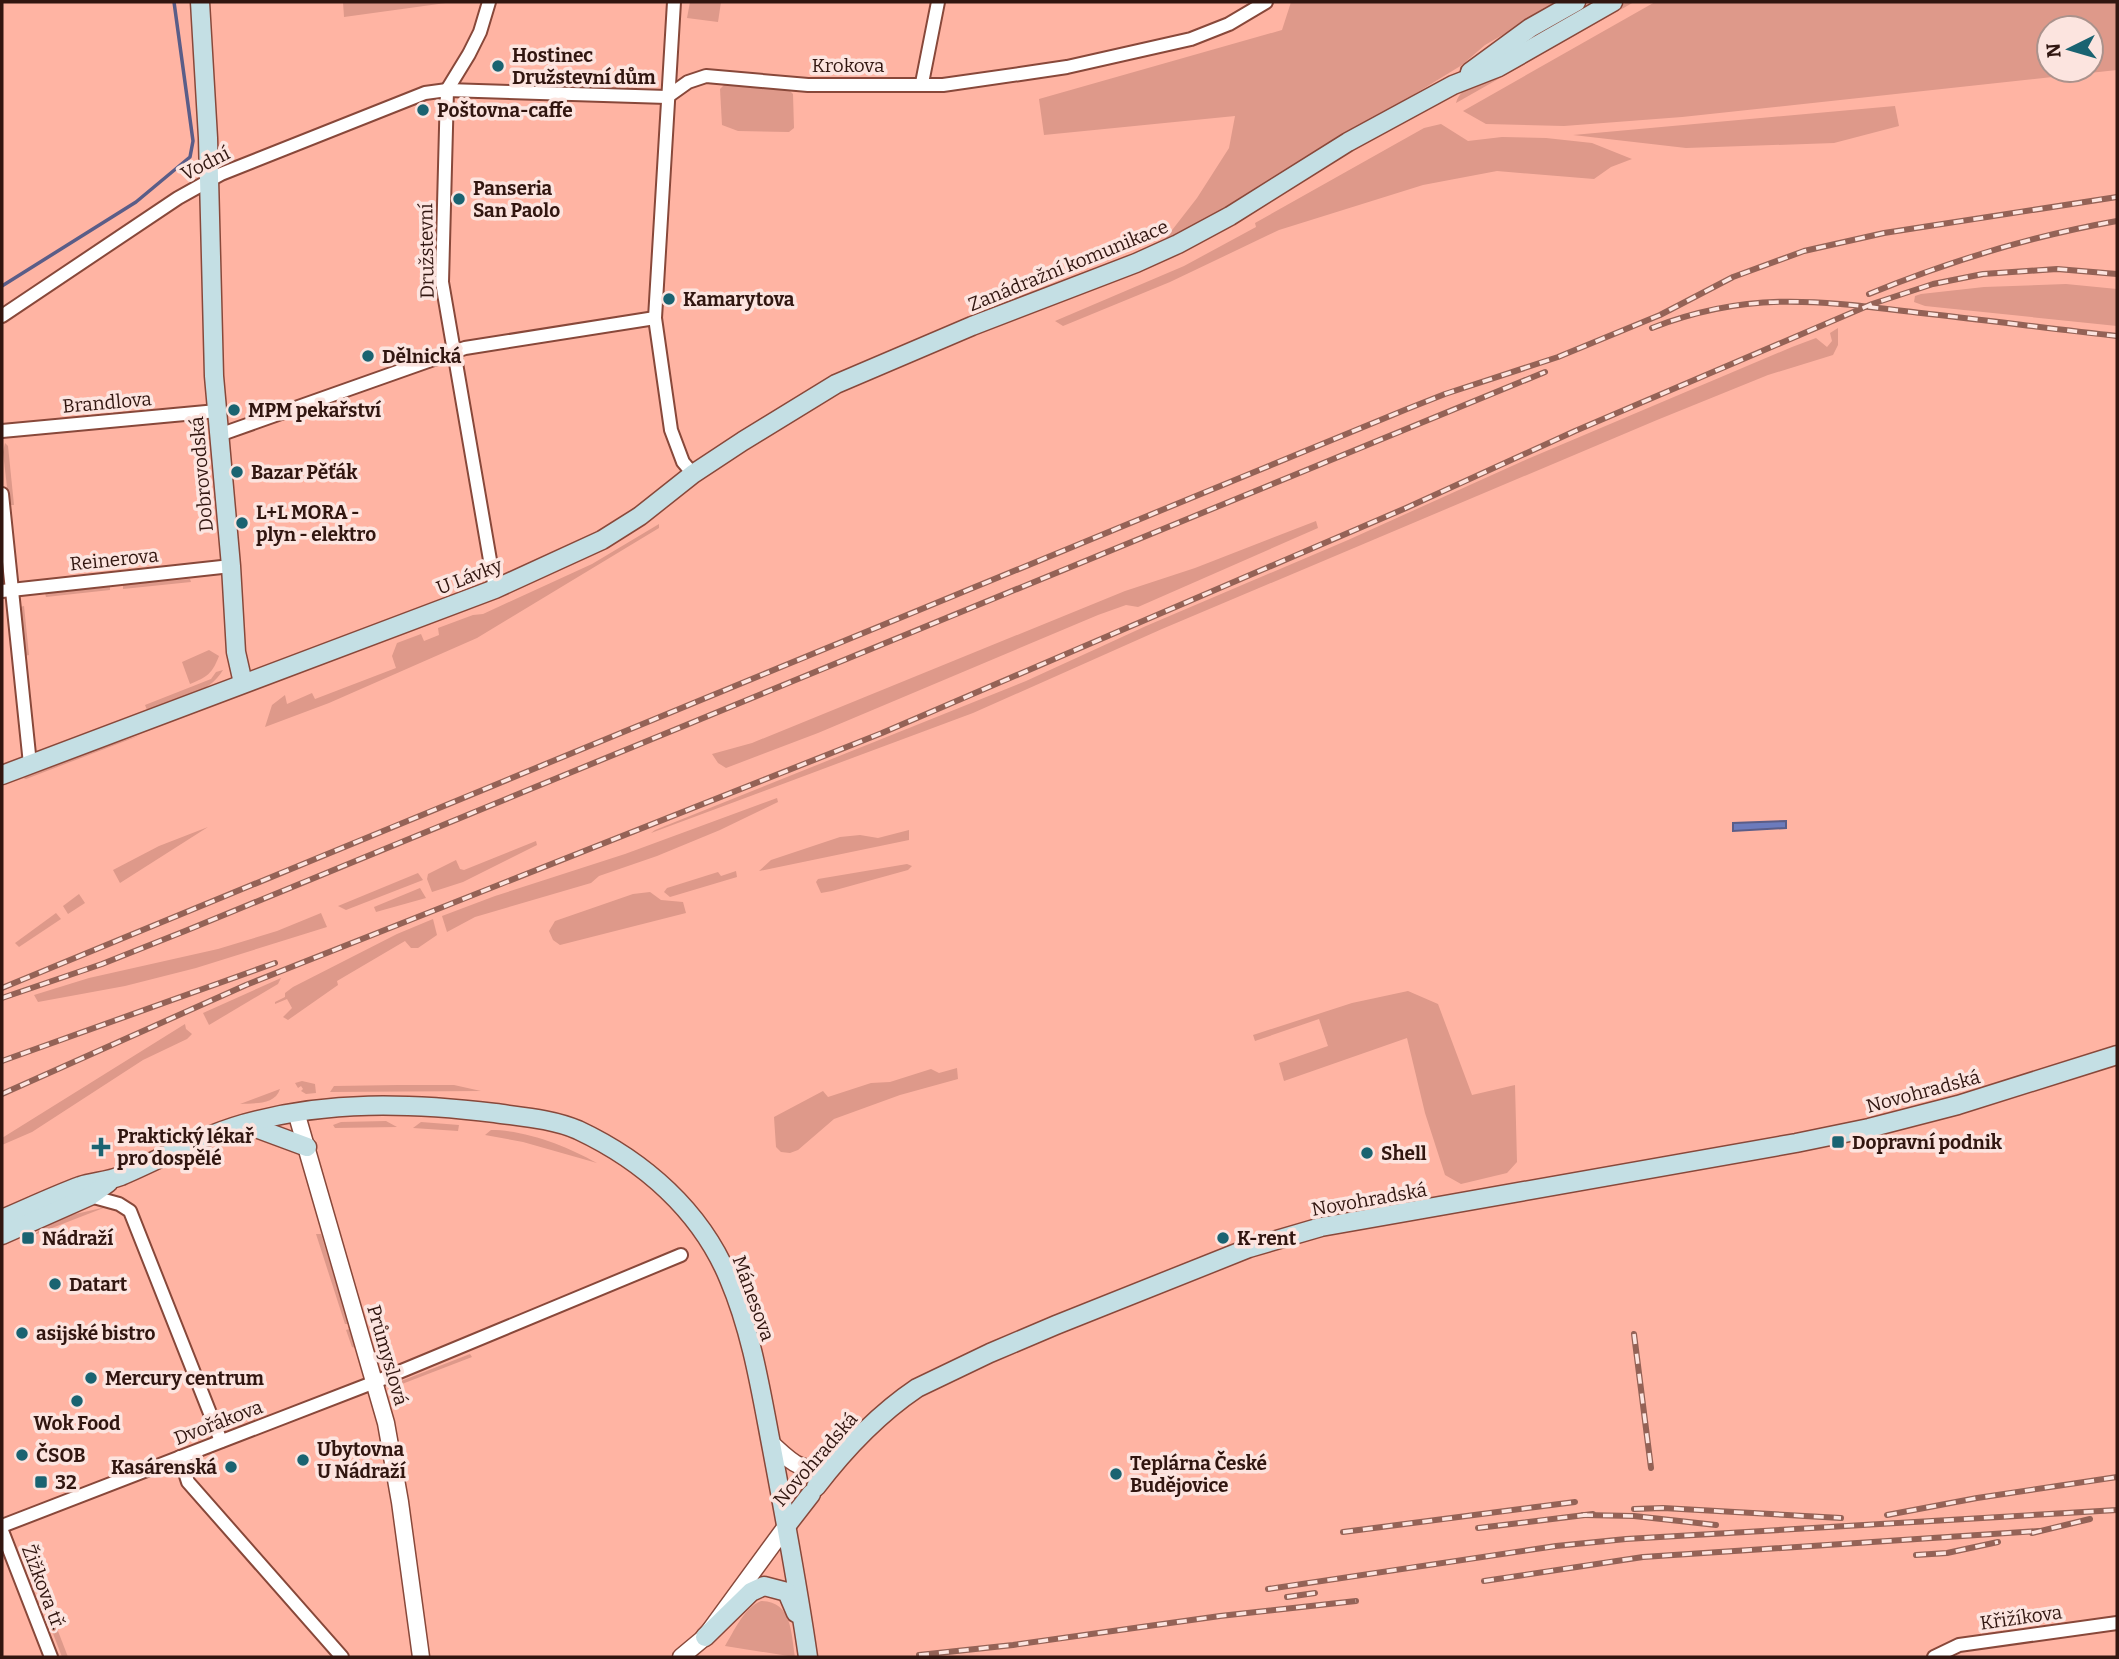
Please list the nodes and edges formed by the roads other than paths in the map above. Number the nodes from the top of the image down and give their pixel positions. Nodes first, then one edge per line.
1 (200, 2) edge
2 (489, 2) edge
3 (674, 2) edge
4 (938, 2) edge
5 (1266, 2) edge
6 (1576, 2) edge
7 (1613, 2) edge
8 (1242, 8) edge
9 (922, 83) junction
10 (1453, 85) junction
11 (447, 90) junction
12 (667, 97) junction
13 (209, 181) junction
14 (2, 316) edge
15 (655, 318) junction
16 (454, 352) junction
17 (217, 411) junction
18 (2, 431) edge
19 (219, 435) junction
20 (693, 474) junction
21 (2, 494) edge
22 (231, 566) junction
23 (495, 589) junction
24 (6, 590) edge
25 (243, 683) junction
26 (30, 764) junction
27 (2, 775) edge
28 (2117, 1055) edge
29 (296, 1112) junction
30 (245, 1124) junction
31 (307, 1147) junction
32 (117, 1177) junction
33 (90, 1196) junction
34 (2, 1219) edge
35 (2, 1235) edge
36 (681, 1255) dead end
37 (374, 1382) junction
38 (220, 1441) junction
39 (771, 1443) junction
40 (180, 1457) junction
41 (832, 1466) junction
42 (787, 1525) junction
43 (2, 1528) edge
44 (2117, 1623) edge
45 (805, 1632) junction
46 (705, 1637) junction
47 (51, 1657) edge
48 (342, 1657) edge
49 (421, 1657) edge
50 (681, 1657) edge
51 (808, 1657) edge
52 (1934, 1657) edge

1 - 13 main road, Dobrovodská
2 - 11 street, Družstevní
3 - 12 street
4 - 9 street
5 - 8 street, Krokova
6 - 10 main road, Zanádražní komunikace
7 - 10 main road, Zanádražní komunikace
8 - 9 street, Krokova
9 - 12 street, Krokova
10 - 20 main road, Zanádražní komunikace
11 - 12 street
11 - 13 street, Vodní
11 - 16 street, Družstevní
12 - 15 street
13 - 14 street, Vodní
13 - 17 main road, Dobrovodská
15 - 16 street
15 - 20 street
16 - 19 street
16 - 23 street, Družstevní
17 - 18 street, Brandlova
17 - 19 main road, Dobrovodská
19 - 22 main road, Dobrovodská
20 - 23 main road, U Lávky
21 - 24 street
22 - 24 street, Reinerova
22 - 25 main road, Dobrovodská
23 - 25 main road, U Lávky
24 - 26 street
25 - 26 main road
26 - 27 main road
28 - 41 main road, Novohradská
29 - 30 main road, Mánesova
29 - 31 street, Průmyslová
29 - 39 main road, Mánesova
30 - 31 main road
30 - 32 main road, Mánesova
31 - 37 street, Průmyslová
32 - 33 main road
32 - 34 main road
33 - 35 main road
33 - 38 street
36 - 37 street, Dvořákova
37 - 38 street, Dvořákova
37 - 49 street, Průmyslová
38 - 40 street, Dvořákova
39 - 41 street
39 - 42 main road, Mánesova
40 - 43 street, Dvořákova
40 - 48 street
41 - 42 main road, Novohradská
42 - 45 main road, Mánesova
42 - 46 street, Novohradská
43 - 47 street, Žižkova tř.
44 - 52 street, Křižíkova
45 - 46 main road
45 - 51 main road, Mánesova
46 - 50 street, Novohradská

